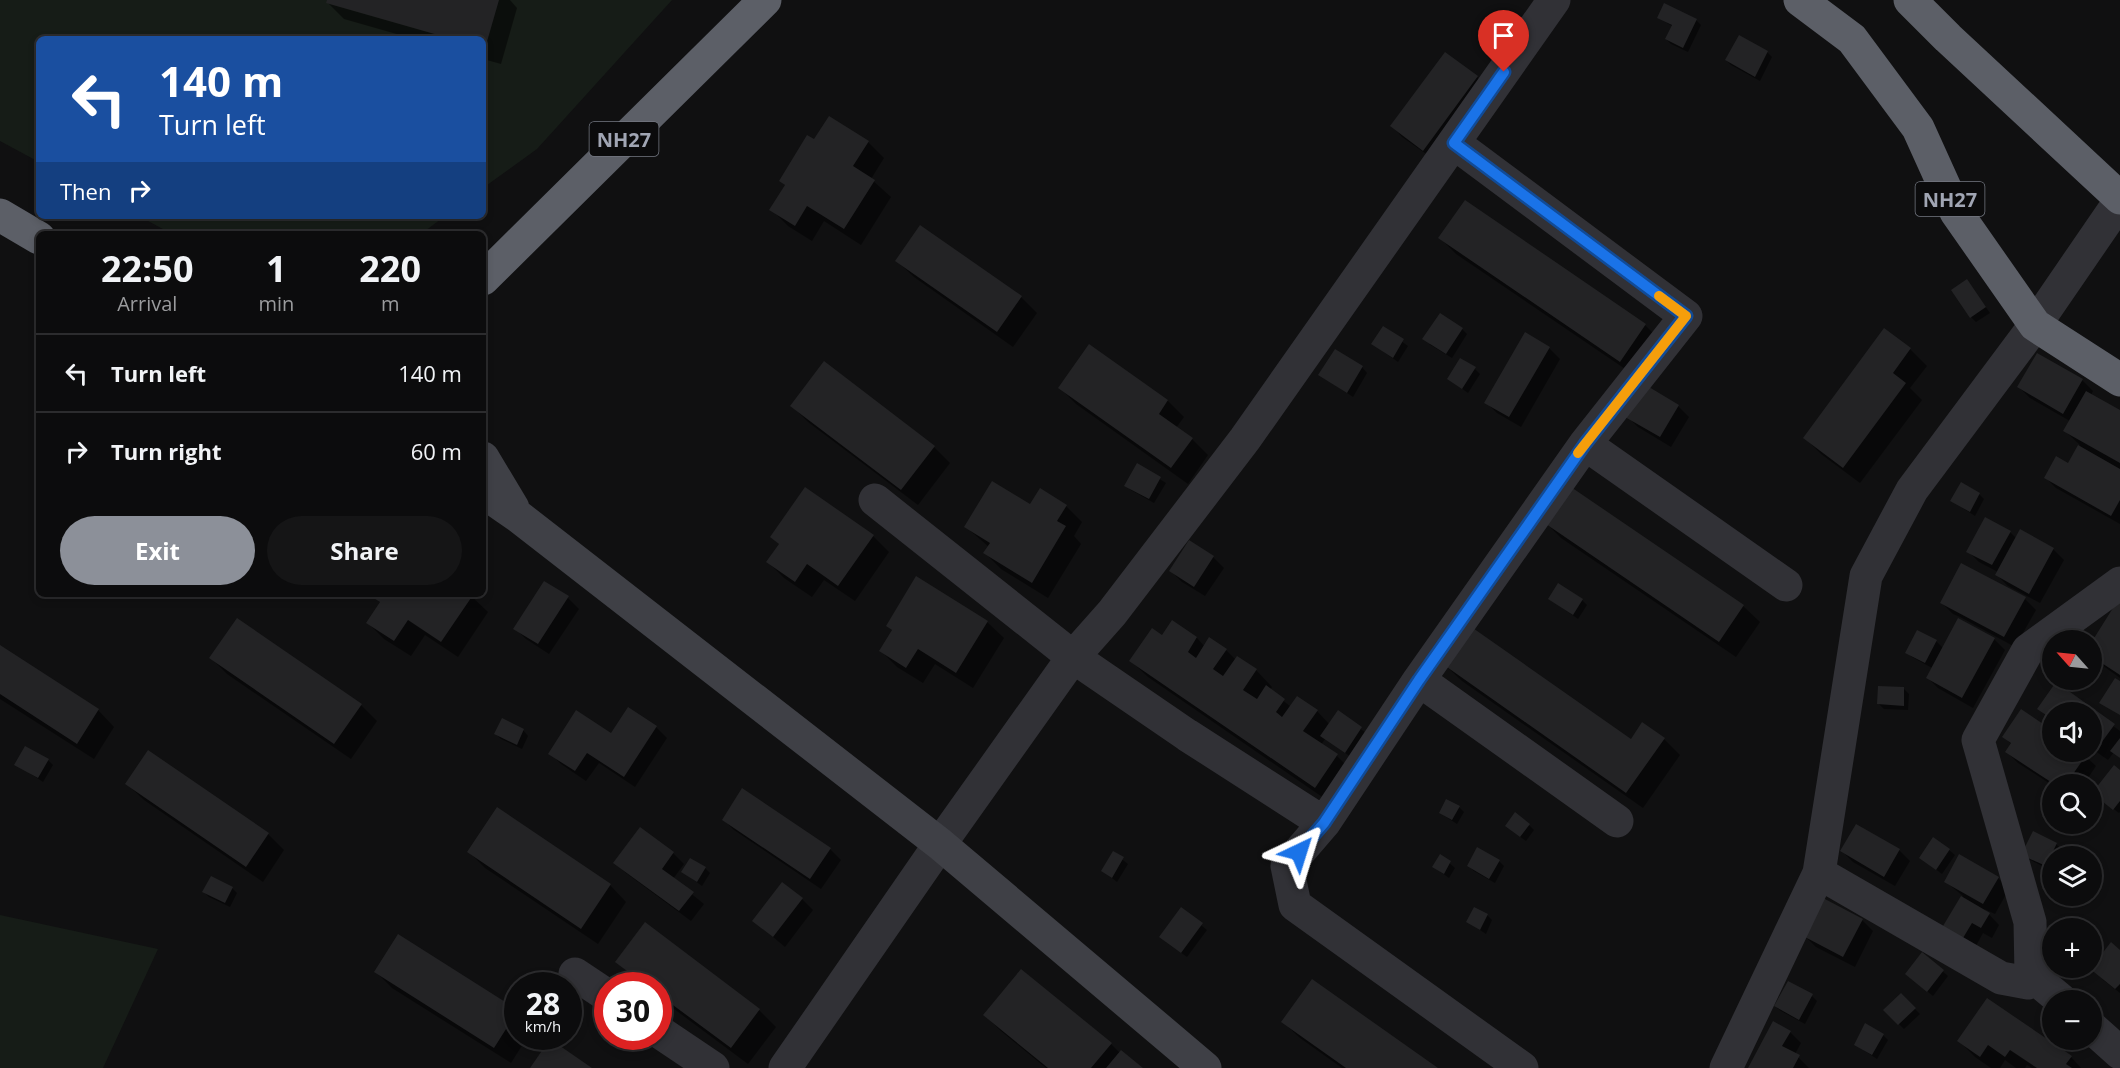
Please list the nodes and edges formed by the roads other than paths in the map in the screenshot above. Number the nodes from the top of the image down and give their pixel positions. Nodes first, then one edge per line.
1 (765, 0) edge
2 (1554, 0) edge
3 (1800, 0) edge
4 (1910, 0) edge
5 (1454, 143) junction
6 (2120, 200) edge
7 (0, 215) edge
8 (36, 236) edge
9 (486, 276) edge
10 (2035, 325) junction
11 (2120, 380) edge
12 (1585, 444) junction
13 (486, 463) edge
14 (486, 494) edge
15 (874, 500) dead end
16 (519, 517) junction
17 (2120, 583) edge
18 (1786, 585) dead end
19 (1073, 657) junction
20 (1419, 680) junction
21 (1617, 821) dead end
22 (1324, 823) junction
23 (940, 844) junction
24 (1819, 873) junction
25 (2028, 983) dead end
26 (2049, 990) edge
27 (2102, 1037) edge
28 (672, 1040) edge
29 (2120, 1053) edge
30 (713, 1068) edge
31 (785, 1068) edge
32 (1205, 1068) edge
33 (1522, 1068) edge
34 (1726, 1068) edge

1 - 9 highway, NH27
2 - 5 street
3 - 10 highway, NH27
4 - 6 highway
5 - 12 street
5 - 19 street
6 - 10 street
7 - 8 highway
10 - 11 highway, NH27
10 - 24 street
12 - 18 street
12 - 20 street
13 - 16 street
14 - 16 street
15 - 19 street
16 - 23 street
17 - 26 street
19 - 22 street
19 - 23 street
20 - 21 street
20 - 22 street
22 - 33 street
23 - 31 street
23 - 32 street
24 - 25 street
24 - 34 street
27 - 29 street
28 - 30 street

